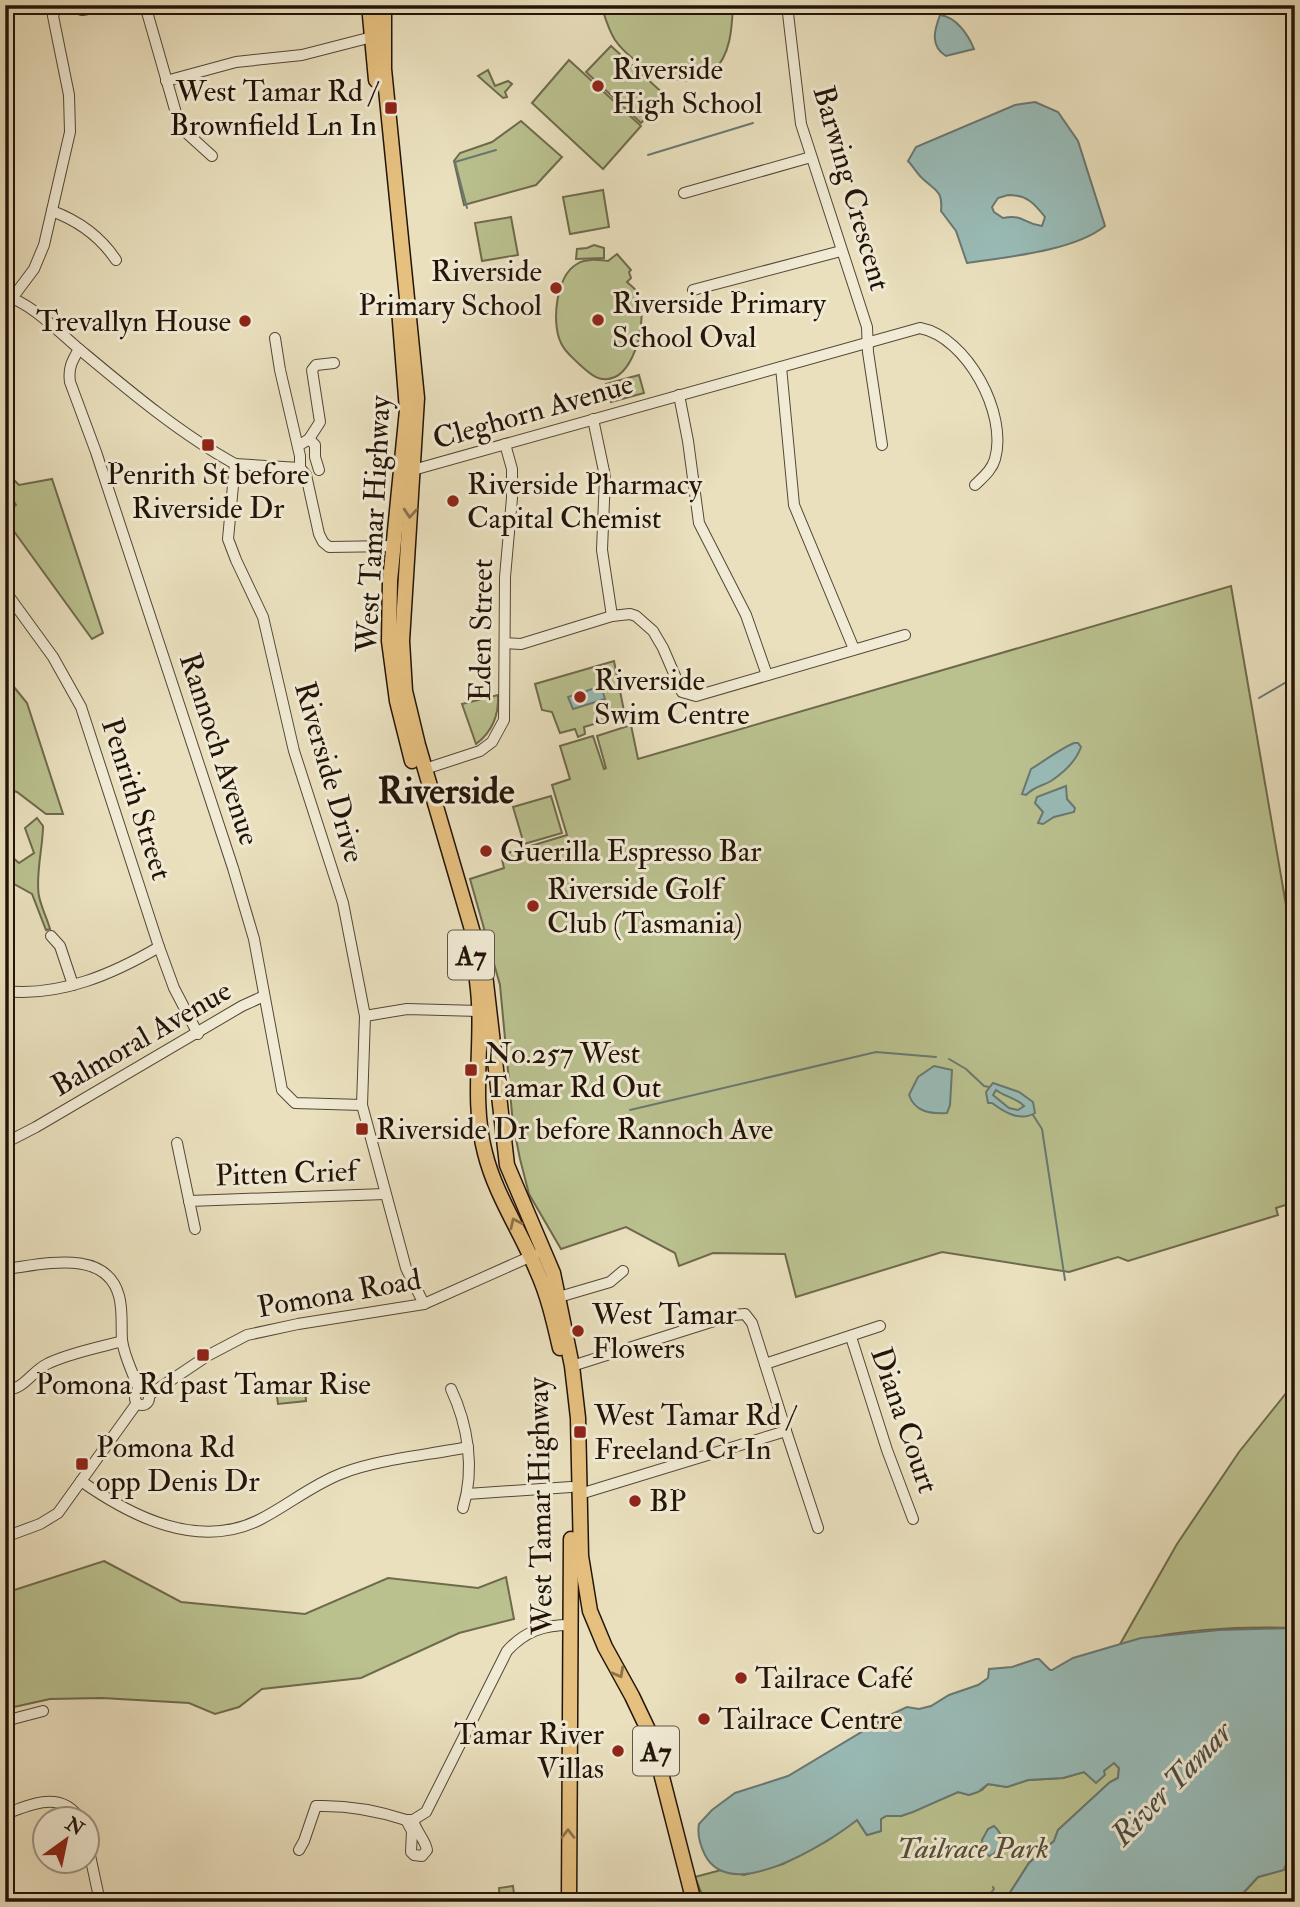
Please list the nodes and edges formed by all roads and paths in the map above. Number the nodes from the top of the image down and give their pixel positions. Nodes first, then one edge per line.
1 (57, 5) edge
2 (63, 5) edge
3 (111, 5) edge
4 (145, 5) edge
5 (369, 5) edge
6 (384, 5) edge
7 (787, 5) edge
8 (372, 37) junction
9 (166, 81) junction
10 (212, 156) dead end
11 (810, 157) junction
12 (684, 193) dead end
13 (52, 211) junction
14 (841, 251) junction
15 (117, 260) dead end
16 (693, 289) dead end
17 (9, 297) edge
18 (275, 338) dead end
19 (868, 341) junction
20 (79, 349) junction
21 (334, 363) dead end
22 (781, 367) junction
23 (679, 395) junction
24 (593, 419) junction
25 (309, 439) junction
26 (505, 443) junction
27 (882, 445) dead end
28 (298, 446) junction
29 (235, 464) junction
30 (300, 468) junction
31 (319, 470) dead end
32 (413, 470) junction
33 (975, 485) dead end
34 (409, 545) junction
35 (393, 546) junction
36 (5, 592) edge
37 (611, 616) junction
38 (905, 635) dead end
39 (505, 643) junction
40 (854, 649) junction
41 (767, 675) junction
42 (425, 769) junction
43 (51, 936) dead end
44 (159, 947) junction
45 (73, 985) junction
46 (5, 991) edge
47 (264, 996) junction
48 (479, 1011) junction
49 (365, 1016) junction
50 (198, 1034) junction
51 (362, 1105) junction
52 (5, 1143) edge
53 (177, 1143) dead end
54 (385, 1194) junction
55 (189, 1201) junction
56 (195, 1229) dead end
57 (545, 1251) junction
58 (531, 1257) junction
59 (5, 1269) edge
60 (622, 1271) dead end
61 (559, 1297) junction
62 (424, 1304) junction
63 (880, 1326) dead end
64 (851, 1337) junction
65 (122, 1341) junction
66 (765, 1364) junction
67 (572, 1366) junction
68 (451, 1389) dead end
69 (5, 1390) edge
70 (144, 1393) junction
71 (786, 1431) junction
72 (468, 1447) junction
73 (81, 1481) junction
74 (575, 1490) junction
75 (467, 1494) junction
76 (463, 1508) dead end
77 (913, 1519) dead end
78 (818, 1528) dead end
79 (5, 1537) edge
80 (592, 1616) junction
81 (570, 1623) junction
82 (43, 1710) dead end
83 (5, 1721) edge
84 (68, 1806) edge
85 (5, 1814) edge
86 (299, 1850) dead end
87 (94, 1876) edge
88 (100, 1902) edge
89 (569, 1902) edge
90 (694, 1902) edge

1 - 13 street
2 - 3 street
4 - 9 street
5 - 8 highway, West Tamar Highway / A7
6 - 32 highway, West Tamar Highway / A7
7 - 11 street, Barwing Crescent
8 - 9 street
8 - 35 highway, West Tamar Highway / A7
9 - 10 street
11 - 12 street
11 - 14 street, Barwing Crescent
13 - 15 street
13 - 17 street
14 - 16 street
14 - 19 street, Barwing Crescent
17 - 20 street
18 - 28 street
19 - 22 street, Cleghorn Avenue
19 - 27 street, Barwing Crescent
19 - 33 street, Cleghorn Avenue
20 - 29 street
20 - 47 street, Rannoch Avenue
21 - 25 street
22 - 23 street, Cleghorn Avenue
22 - 40 street
23 - 24 street, Cleghorn Avenue
23 - 41 street
24 - 26 street, Cleghorn Avenue
24 - 37 street
25 - 28 street
25 - 31 street
26 - 32 street, Cleghorn Avenue
26 - 39 street, Eden Street
28 - 30 street
29 - 30 street
29 - 49 street, Riverside Drive
30 - 35 street
32 -> 34 highway, West Tamar Highway / A7
34 - 35 highway
34 - 42 highway, West Tamar Highway / A7
35 - 48 highway, West Tamar Highway / A7
36 - 44 street, Penrith Street
37 - 39 street
37 - 41 street
38 - 40 street
39 - 42 street, Eden Street
40 - 41 street
42 - 57 highway, West Tamar Highway / A7
43 - 45 street
44 - 45 street
44 - 50 street, Penrith Street
45 - 46 street
47 - 50 street, Balmoral Avenue
47 - 51 street, Rannoch Avenue
48 - 49 street
58 -> 48 highway, West Tamar Highway / A7
49 - 51 street, Riverside Drive
50 - 52 street, Balmoral Avenue
51 - 54 street, Riverside Drive
53 - 55 street, Pitten Crief
54 - 55 street, Pitten Crief
54 - 62 street, Riverside Drive
55 - 56 street, Pitten Crief
57 - 58 street, Pomona Road
57 - 61 highway, West Tamar Highway / A7
58 - 62 street, Pomona Road
58 - 74 highway, West Tamar Highway / A7
59 - 65 street
60 - 61 street
61 - 67 highway, West Tamar Highway / A7
62 - 70 street, Pomona Road
63 - 64 street
64 - 66 street
64 - 77 street, Diana Court
65 - 69 street
65 - 70 street
66 - 67 street
66 - 71 street
67 - 74 highway, West Tamar Highway / A7
68 - 72 street
70 - 73 street, Pomona Road
71 - 74 street
71 - 78 street
72 - 73 street
72 - 75 street
73 - 79 street
74 - 75 street
74 - 80 highway, West Tamar Highway / A7
74 - 81 highway, West Tamar Highway / A7
75 - 76 street
80 - 81 highway
80 -> 90 highway, A7
81 - 86 street
89 -> 81 highway, West Tamar Highway / A7
82 - 83 street
84 - 85 street
87 - 88 street

